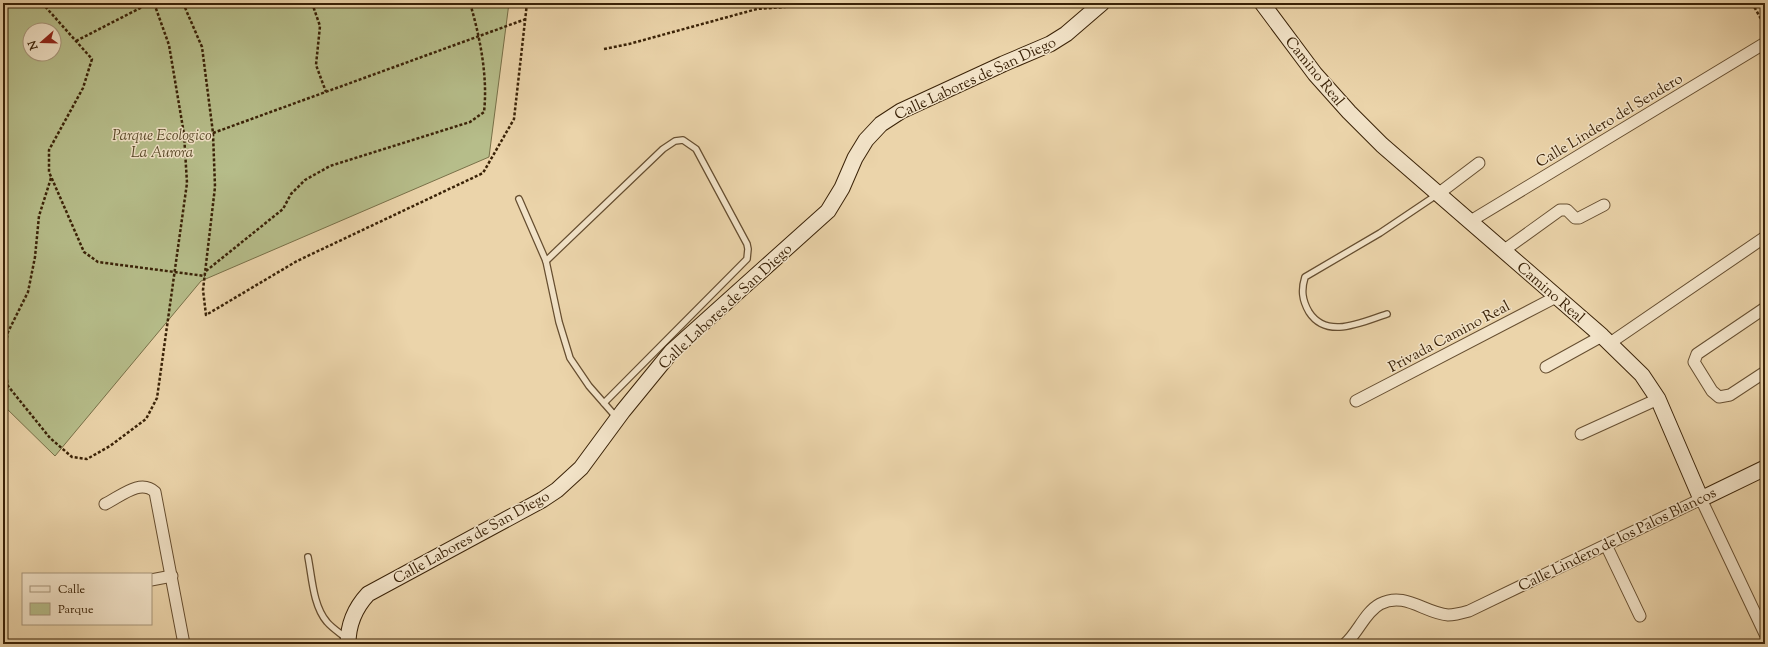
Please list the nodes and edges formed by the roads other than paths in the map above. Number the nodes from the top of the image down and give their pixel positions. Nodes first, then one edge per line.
1 (1102, 3) edge
2 (1262, 3) edge
3 (1765, 43) edge
4 (1479, 163) dead end
5 (1438, 194) junction
6 (519, 199) dead end
7 (1604, 204) dead end
8 (1469, 222) junction
9 (1765, 237) edge
10 (1503, 252) junction
11 (546, 261) junction
12 (1556, 297) junction
13 (1765, 308) edge
14 (1387, 314) dead end
15 (1606, 340) junction
16 (1546, 367) dead end
17 (1765, 372) edge
18 (1658, 398) junction
19 (1356, 401) dead end
20 (604, 403) junction
21 (618, 418) junction
22 (1581, 434) dead end
23 (1765, 468) edge
24 (1701, 498) junction
25 (105, 504) dead end
26 (1606, 545) junction
27 (308, 557) dead end
28 (172, 576) junction
29 (152, 580) edge
30 (1640, 616) dead end
31 (1765, 634) edge
32 (348, 642) edge
33 (184, 644) edge
34 (1346, 644) edge

1 - 21 street, Calle Labores de San Diego
2 - 5 street, Camino Real
3 - 8 street, Calle Lindero del Sendero
4 - 5 street
5 - 8 street, Camino Real
5 - 14 lane
6 - 11 lane
7 - 10 street
8 - 10 street, Camino Real
9 - 15 street
10 - 12 street, Camino Real
11 - 20 lane
11 - 20 lane
12 - 15 street, Camino Real
12 - 19 street, Privada Camino Real
13 - 17 street
15 - 16 street
15 - 18 street, Camino Real
18 - 22 street
18 - 24 street, Camino Real
20 - 21 lane
21 - 32 street, Calle Labores de San Diego
23 - 24 street, Calle Lindero de los Palos Blancos
24 - 26 street, Calle Lindero de los Palos Blancos
24 - 31 street, Camino Real
25 - 28 street
26 - 30 street
26 - 34 street, Calle Lindero de los Palos Blancos
27 - 32 lane
28 - 29 street
28 - 33 street

